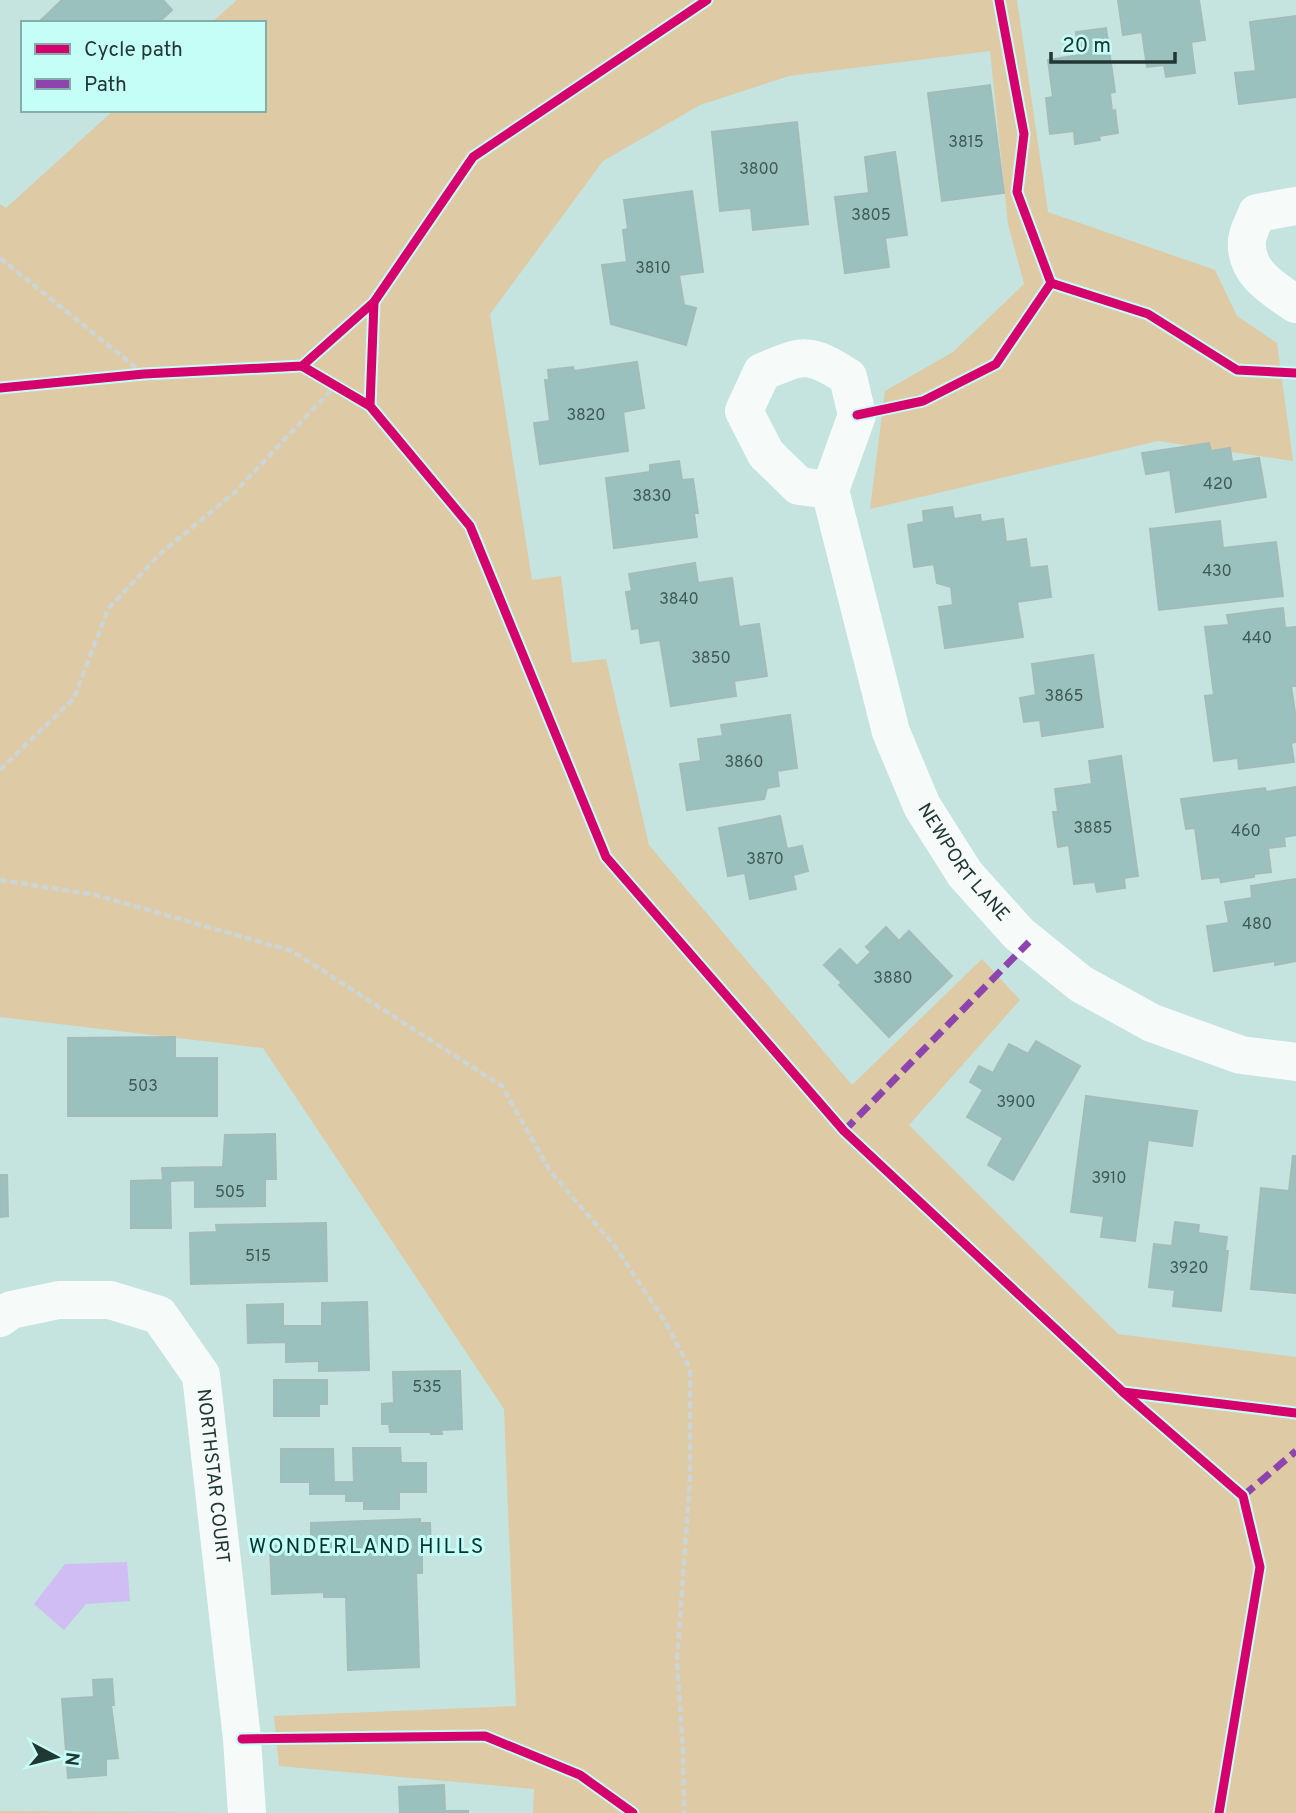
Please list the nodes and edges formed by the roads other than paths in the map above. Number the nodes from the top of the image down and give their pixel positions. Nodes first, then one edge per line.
1 (1296, 206) edge
2 (1296, 304) edge
3 (830, 490) dead end
4 (1296, 1062) edge
5 (0, 1318) edge
6 (247, 1813) edge

1 - 2 street
3 - 4 street, NEWPORT LANE
5 - 6 street, NORTHSTAR COURT

